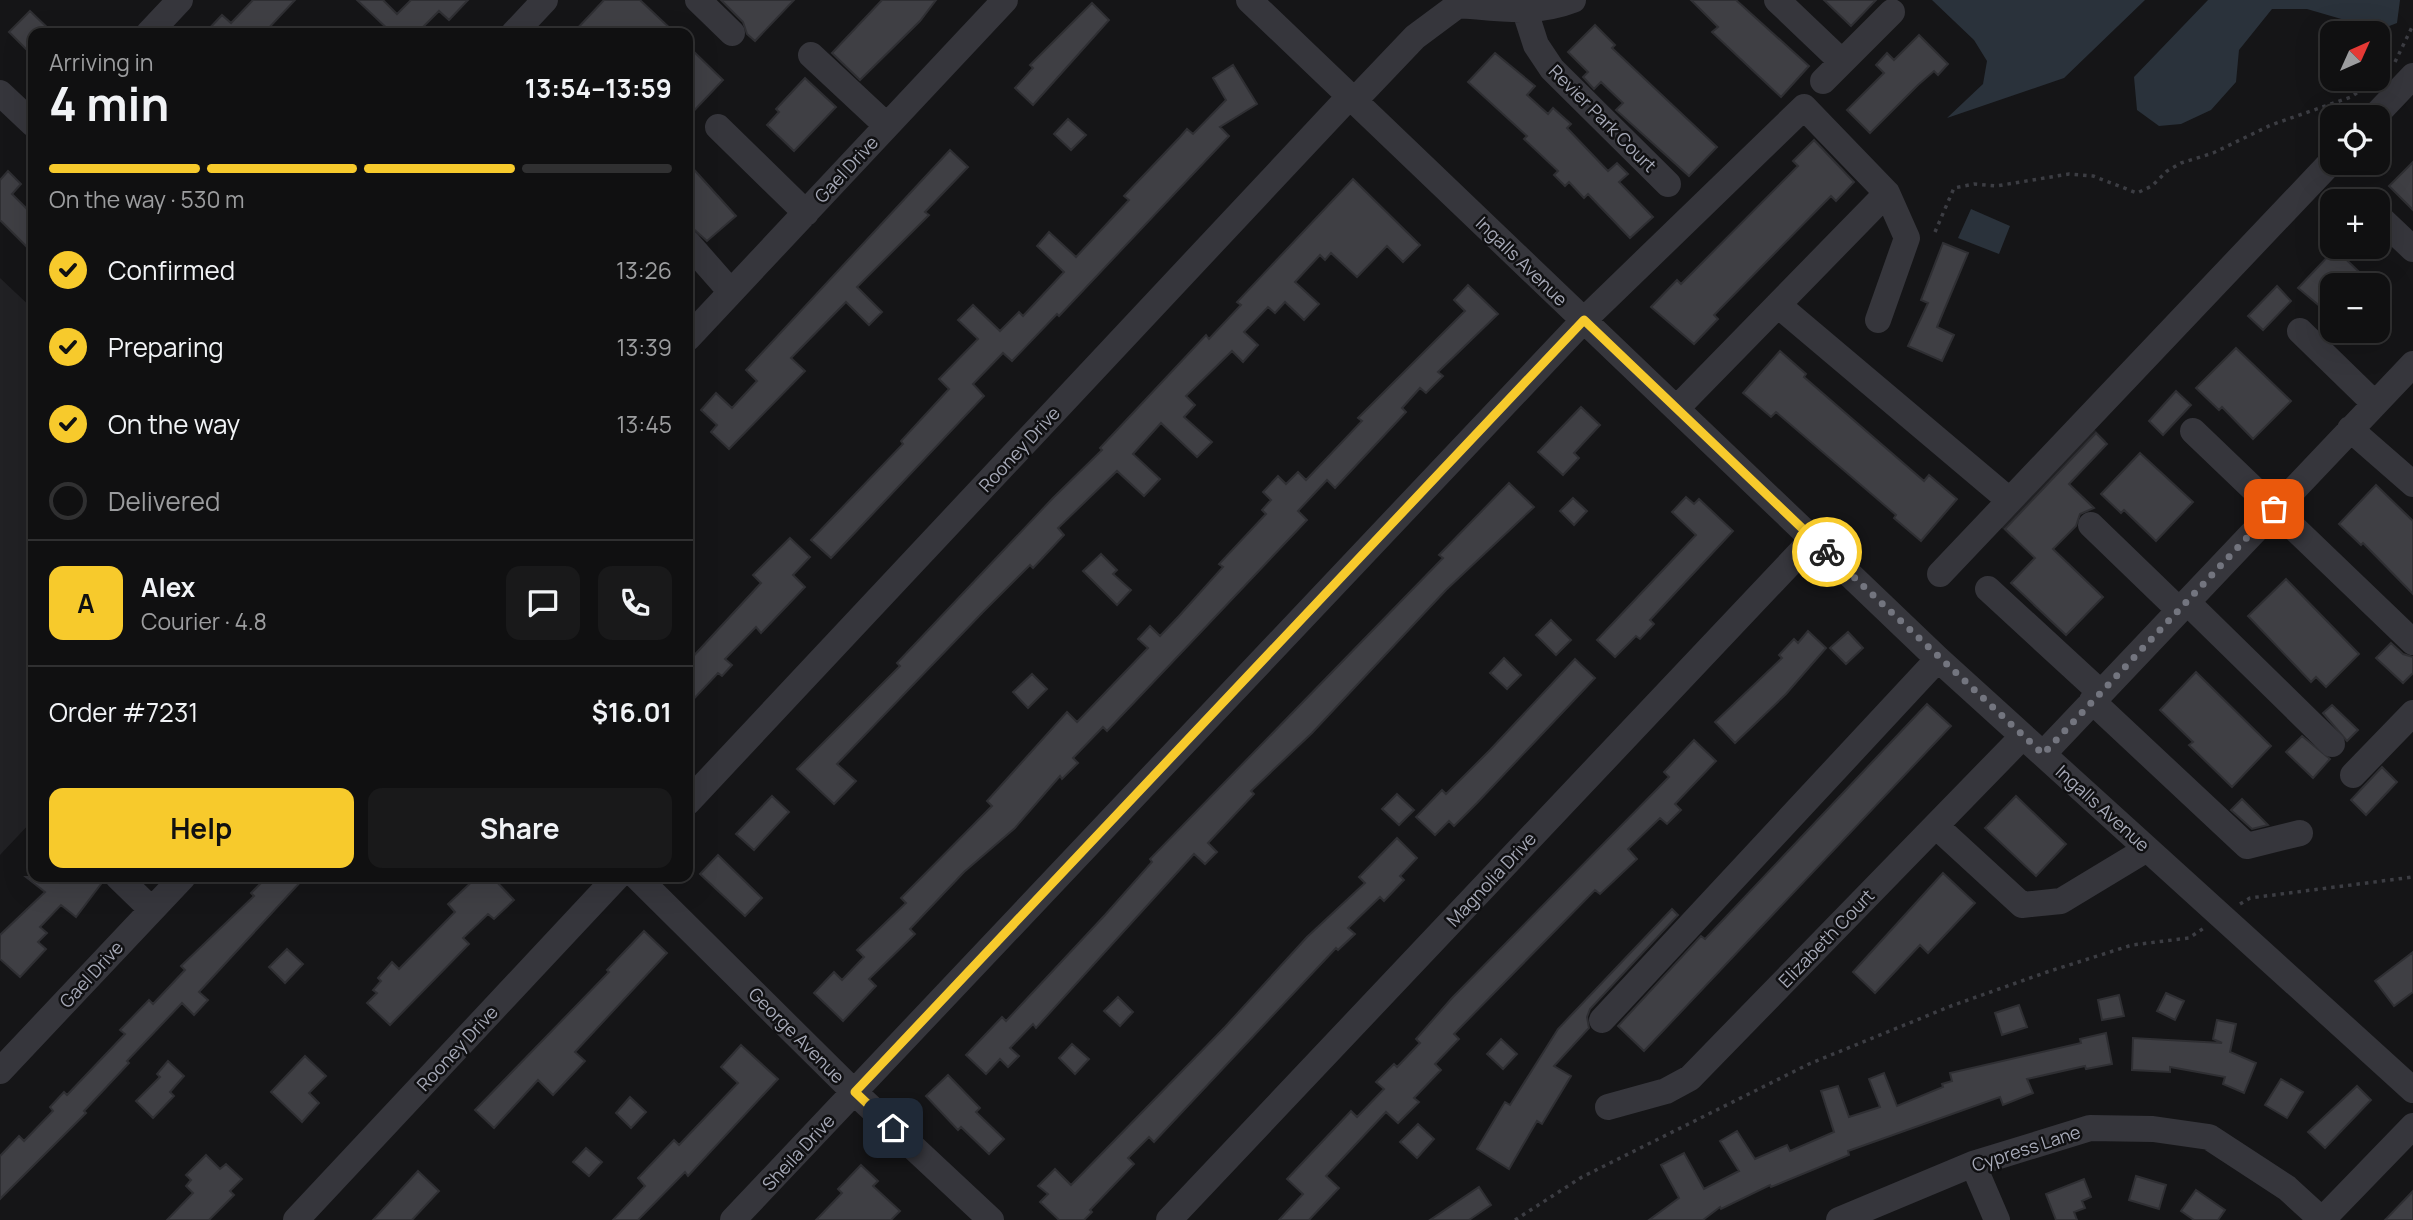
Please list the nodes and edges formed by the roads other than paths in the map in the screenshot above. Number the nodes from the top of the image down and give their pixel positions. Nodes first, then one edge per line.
1 (180, 0) edge
2 (545, 0) edge
3 (698, 0) edge
4 (1250, 0) edge
5 (1573, 0) edge
6 (1777, 0) edge
7 (1458, 3) edge
8 (991, 5) edge
9 (1525, 10) junction
10 (1892, 12) dead end
11 (154, 28) edge
12 (519, 28) edge
13 (732, 33) dead end
14 (811, 55) dead end
15 (1842, 62) junction
16 (2404, 70) edge
17 (1823, 82) dead end
18 (0, 93) edge
19 (1352, 98) junction
20 (2382, 105) edge
21 (28, 119) edge
22 (887, 126) junction
23 (718, 127) dead end
24 (2320, 174) edge
25 (1668, 184) dead end
26 (1887, 193) junction
27 (806, 213) junction
28 (2390, 227) edge
29 (693, 249) edge
30 (2413, 249) edge
31 (731, 292) junction
32 (1778, 305) junction
33 (1584, 320) junction
34 (1878, 320) dead end
35 (2300, 331) dead end
36 (693, 333) edge
37 (2410, 374) edge
38 (2375, 404) junction
39 (1676, 408) junction
40 (2350, 429) junction
41 (2193, 431) dead end
42 (2413, 484) edge
43 (2009, 500) junction
44 (2274, 509) junction
45 (2091, 525) dead end
46 (1813, 539) junction
47 (1940, 574) dead end
48 (1988, 589) dead end
49 (2183, 606) junction
50 (2413, 642) edge
51 (1938, 659) junction
52 (2096, 697) junction
53 (2413, 713) edge
54 (2023, 736) junction
55 (2332, 744) dead end
56 (2043, 754) junction
57 (2353, 775) dead end
58 (693, 797) edge
59 (1936, 826) junction
60 (2300, 833) dead end
61 (2147, 849) junction
62 (123, 882) edge
63 (178, 882) edge
64 (612, 882) edge
65 (642, 882) edge
66 (152, 910) junction
67 (1602, 1020) dead end
68 (0, 1071) edge
69 (2413, 1090) edge
70 (855, 1092) junction
71 (1608, 1107) dead end
72 (2413, 1126) edge
73 (1973, 1164) junction
74 (296, 1220) edge
75 (733, 1220) edge
76 (991, 1220) edge
77 (1168, 1220) edge
78 (1839, 1220) edge
79 (1997, 1220) edge
80 (2322, 1220) edge

1 - 11 street
2 - 12 street
3 - 13 street
4 - 19 street, Ingalls Avenue
5 - 9 street
6 - 15 street
7 - 9 street
7 - 19 street, Rooney Drive
8 - 22 street, Gael Drive
9 - 25 street, Revier Park Court
10 - 15 street
14 - 22 street
15 - 17 street
16 - 20 street
18 - 21 street
19 - 33 street, Ingalls Avenue
19 - 58 street, Rooney Drive
22 - 27 street, Gael Drive
23 - 27 street
24 - 43 street
26 - 32 street
26 - 33 street, Sheila Drive
26 - 34 street
27 - 31 street, Gael Drive
28 - 30 street
29 - 31 street
31 - 36 street, Gael Drive
32 - 39 street
32 - 43 street
33 - 39 street, Ingalls Avenue
33 - 70 street, Sheila Drive
35 - 38 street
37 - 38 street
38 - 40 street
39 - 46 street, Ingalls Avenue
40 - 42 street
40 - 44 street
41 - 44 street
43 - 47 street
44 - 49 street
44 - 50 street
45 - 49 street
46 - 51 street, Ingalls Avenue
46 - 77 street, Magnolia Drive
48 - 52 street
49 - 52 street
49 - 55 street
51 - 54 street, Ingalls Avenue
51 - 67 street
52 - 56 street
52 - 60 street
53 - 57 street
54 - 56 street, Ingalls Avenue
54 - 59 street, Elizabeth Court
56 - 61 street, Ingalls Avenue
59 - 61 street
59 - 71 street, Elizabeth Court
61 - 69 street, Ingalls Avenue
62 - 66 street
63 - 66 street, Gael Drive
64 - 74 street, Rooney Drive
65 - 70 street, George Avenue
66 - 68 street, Gael Drive
70 - 75 street, Sheila Drive
70 - 76 street, George Avenue
72 - 80 street
73 - 78 street, Cypress Lane
73 - 79 street
73 - 80 street, Cypress Lane

